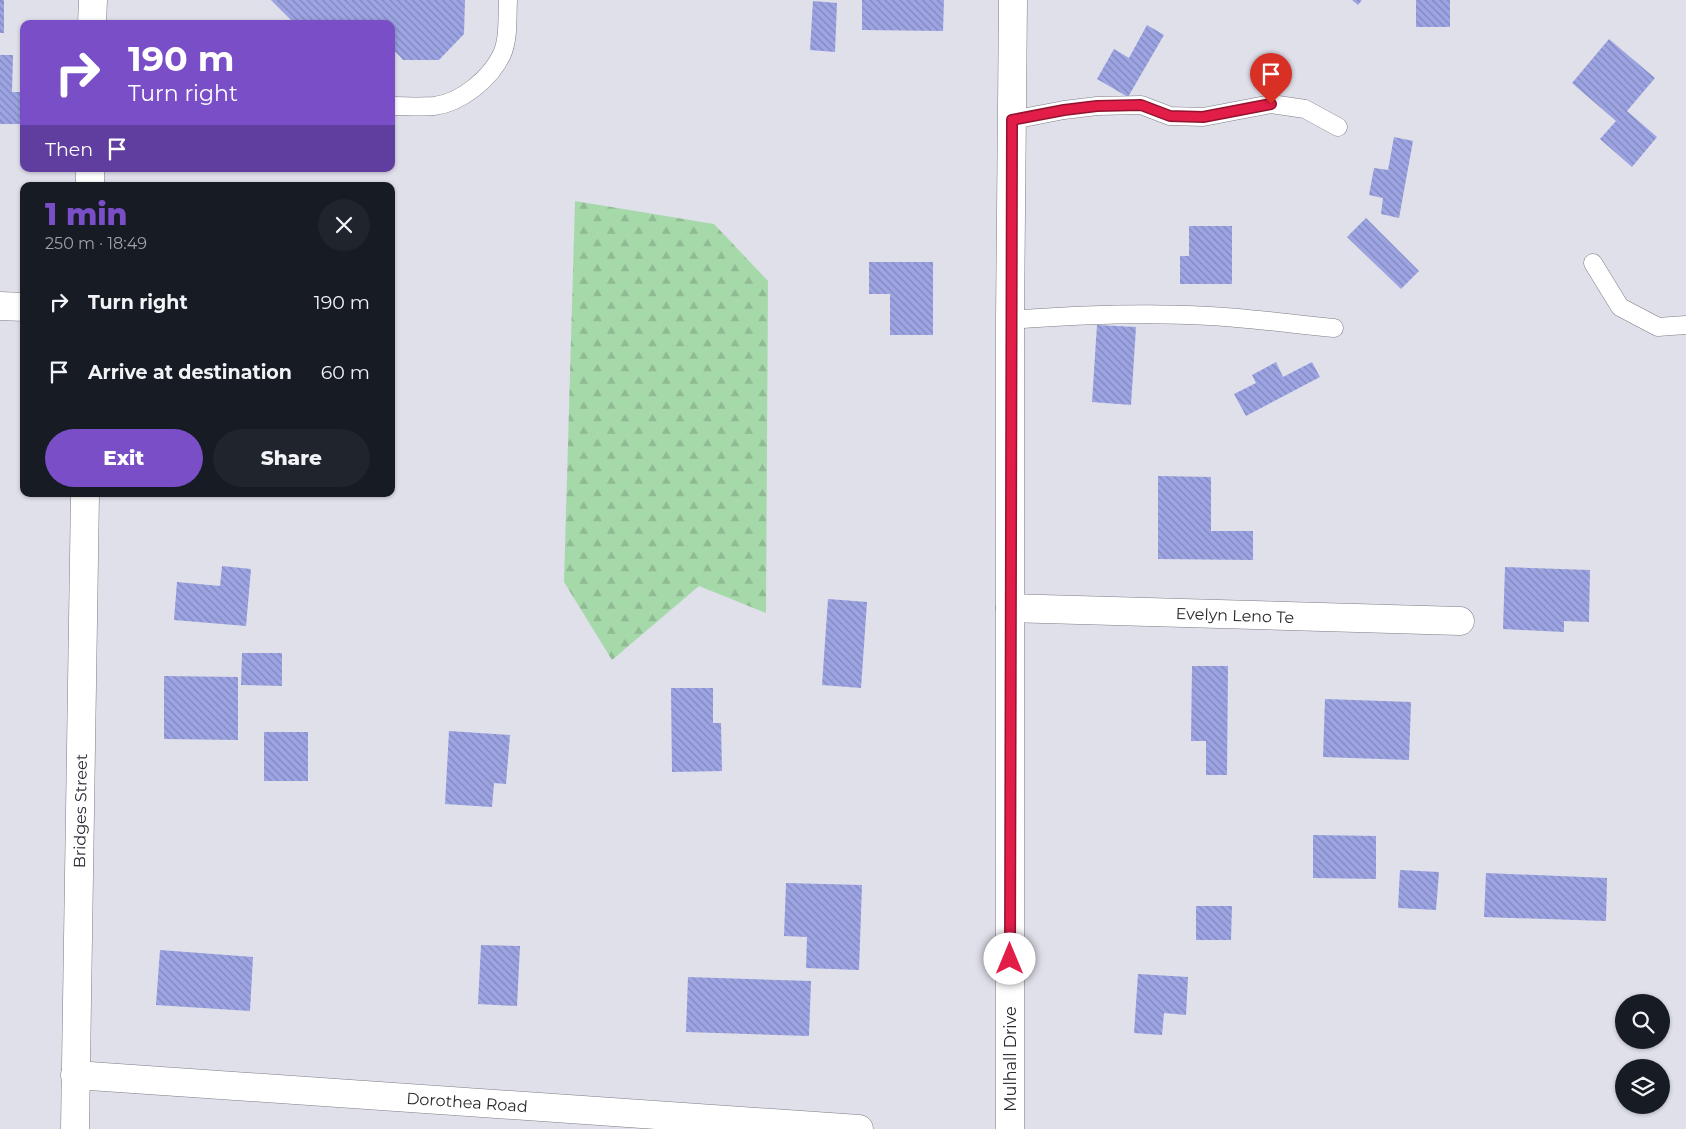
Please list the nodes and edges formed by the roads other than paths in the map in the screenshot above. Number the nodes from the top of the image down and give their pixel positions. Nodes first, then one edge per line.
1 (93, 0) edge
2 (508, 0) edge
3 (1013, 0) edge
4 (92, 20) edge
5 (395, 106) edge
6 (1012, 120) junction
7 (1338, 127) dead end
8 (1593, 263) dead end
9 (0, 306) edge
10 (20, 307) edge
11 (1010, 320) junction
12 (1686, 325) edge
13 (1334, 328) dead end
14 (85, 497) edge
15 (1010, 608) junction
16 (1460, 621) dead end
17 (75, 1075) junction
18 (75, 1129) edge
19 (859, 1129) edge
20 (1010, 1129) edge

1 - 4 street
2 - 5 lane
3 - 6 street, Mulhall Drive
6 - 7 lane
6 - 11 street, Mulhall Drive
8 - 12 lane
9 - 10 street
11 - 13 lane
11 - 15 street, Mulhall Drive
14 - 17 street, Bridges Street
15 - 16 street, Evelyn Leno Te
15 - 20 street, Mulhall Drive
17 - 18 street, Bridges Street
17 - 19 street, Dorothea Road

